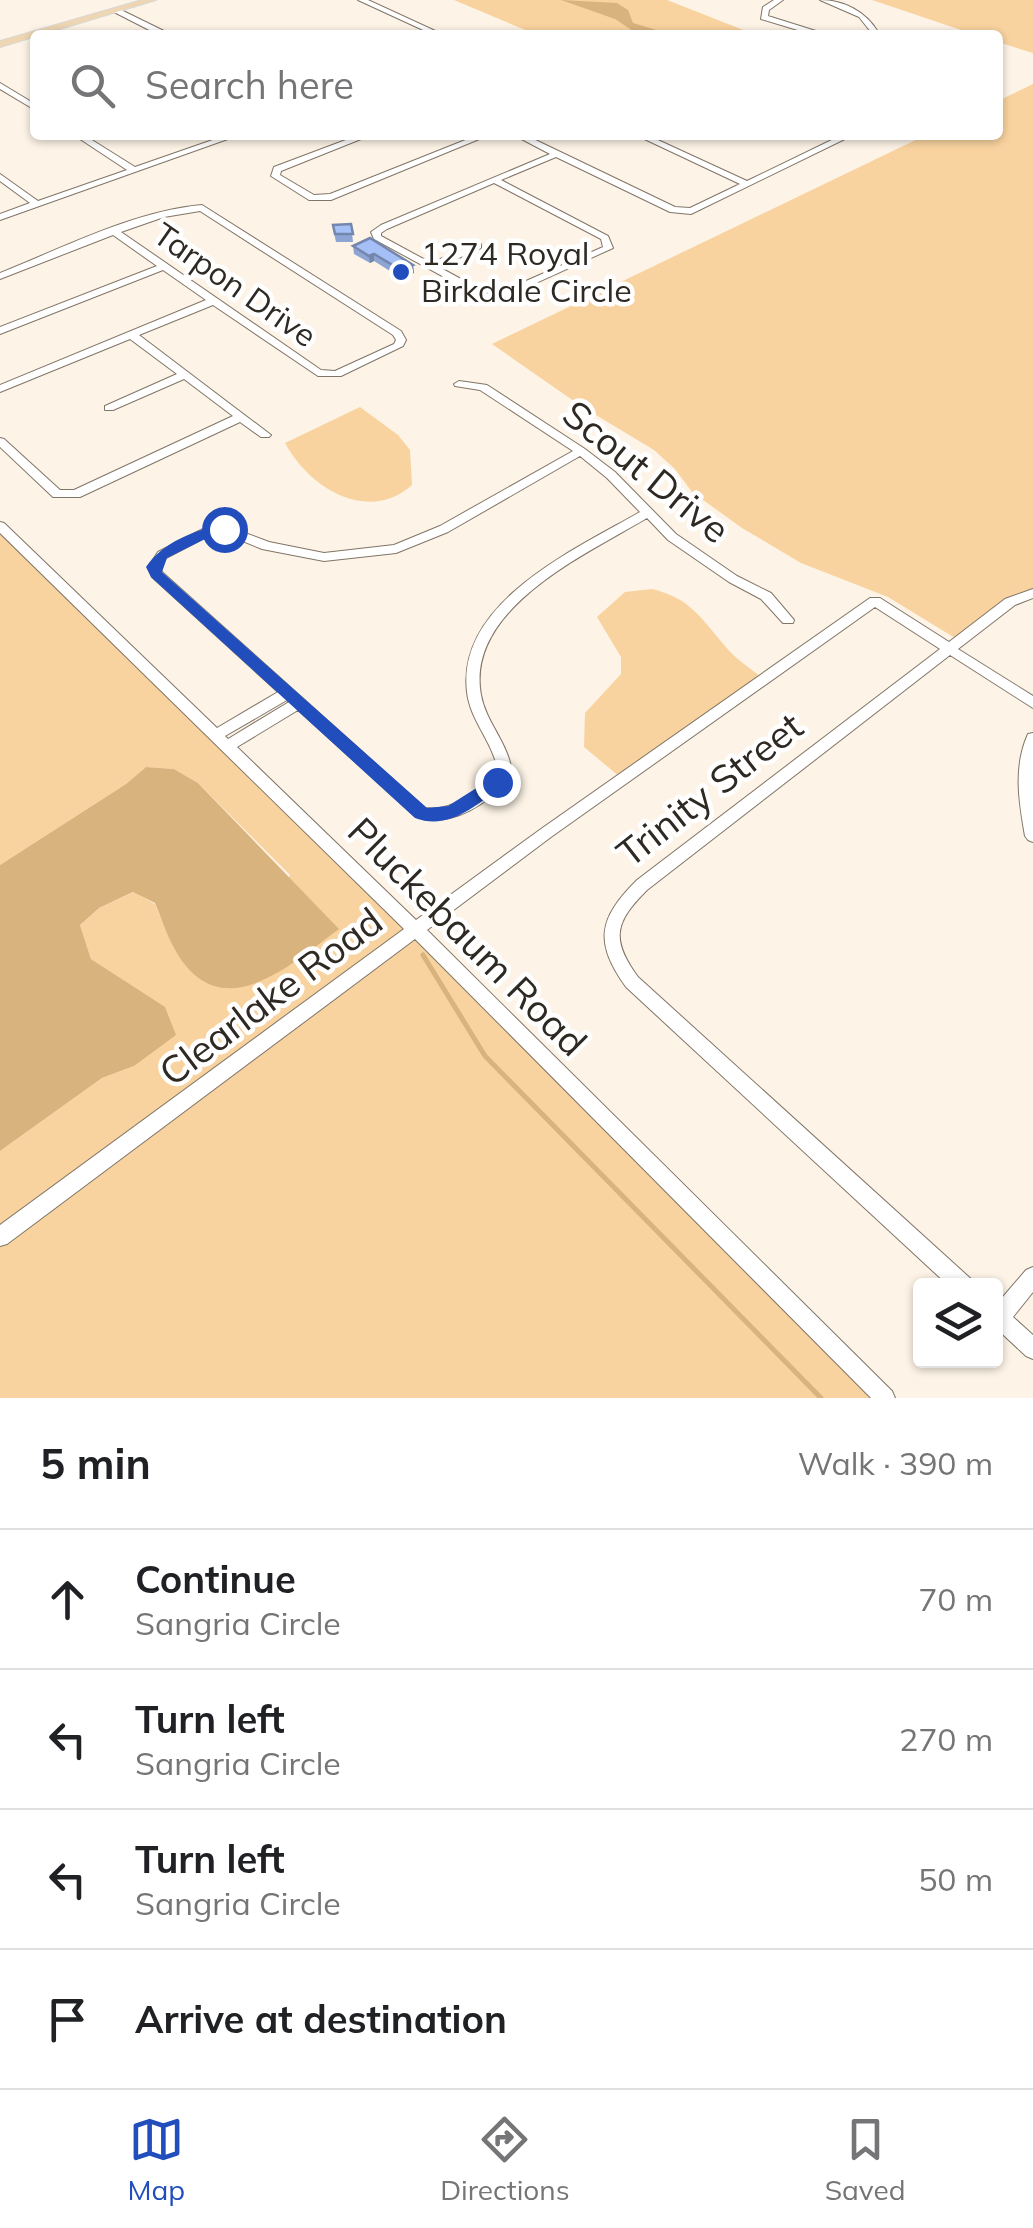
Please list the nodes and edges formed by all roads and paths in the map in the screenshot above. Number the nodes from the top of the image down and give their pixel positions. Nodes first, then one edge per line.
1 (152, 0) edge
2 (362, 0) edge
3 (779, 0) edge
4 (824, 0) edge
5 (117, 10) junction
6 (55, 30) edge
7 (155, 30) edge
8 (429, 30) edge
9 (805, 30) edge
10 (874, 30) edge
11 (30, 36) edge
12 (3, 40) edge
13 (0, 86) edge
14 (30, 105) edge
15 (86, 140) edge
16 (212, 140) edge
17 (354, 140) edge
18 (473, 140) edge
19 (528, 140) edge
20 (651, 140) edge
21 (839, 140) edge
22 (556, 154) junction
23 (134, 170) junction
24 (0, 177) edge
25 (494, 180) junction
26 (747, 184) junction
27 (37, 204) junction
28 (0, 218) edge
29 (116, 233) junction
30 (478, 246) dead end
31 (164, 266) junction
32 (430, 268) junction
33 (0, 276) edge
34 (212, 301) junction
35 (0, 331) edge
36 (132, 335) junction
37 (184, 375) junction
38 (459, 384) dead end
39 (0, 388) edge
40 (109, 408) dead end
41 (241, 417) junction
42 (265, 435) dead end
43 (2, 445) edge
44 (581, 450) junction
45 (647, 513) junction
46 (0, 526) edge
47 (1033, 593) edge
48 (788, 620) dead end
49 (949, 649) junction
50 (293, 698) junction
51 (1033, 703) edge
52 (1033, 738) edge
53 (221, 741) junction
54 (1033, 836) edge
55 (415, 929) junction
56 (0, 1237) edge
57 (1033, 1277) edge
58 (955, 1278) edge
59 (1003, 1310) edge
60 (1003, 1322) edge
61 (1033, 1349) edge
62 (885, 1398) edge

1 - 5 main road
2 - 8 street
3 - 9 street
4 - 10 street
5 - 6 main road
5 - 7 street
11 - 12 main road
13 - 14 street
15 - 23 street
16 - 23 street
17 - 18 street
19 - 22 street
20 - 26 street
21 - 26 street
22 - 25 street
22 - 26 street
23 - 27 street
24 - 27 street
25 - 32 street
25 - 32 street
27 - 28 street
29 - 31 street, Tarpon Drive
29 - 33 street
29 - 34 street, Tarpon Drive
30 - 32 street
31 - 34 street, Tarpon Drive
31 - 35 street
34 - 36 street
36 - 37 street
36 - 39 street
37 - 40 street
37 - 41 street
38 - 44 street, Scout Drive
41 - 42 street
41 - 43 street
44 - 45 street, Scout Drive
44 - 50 street
45 - 48 street, Scout Drive
45 - 50 street
46 - 53 street, Pluckebaum Road
47 - 49 street, Trinity Street
49 - 51 street
49 - 55 street, Clearlake Road
49 - 58 street, Trinity Street
50 - 53 street
52 - 54 street
53 - 55 street, Pluckebaum Road
55 - 56 street, Clearlake Road
55 - 62 street, Pluckebaum Road
57 - 59 street
60 - 61 street

